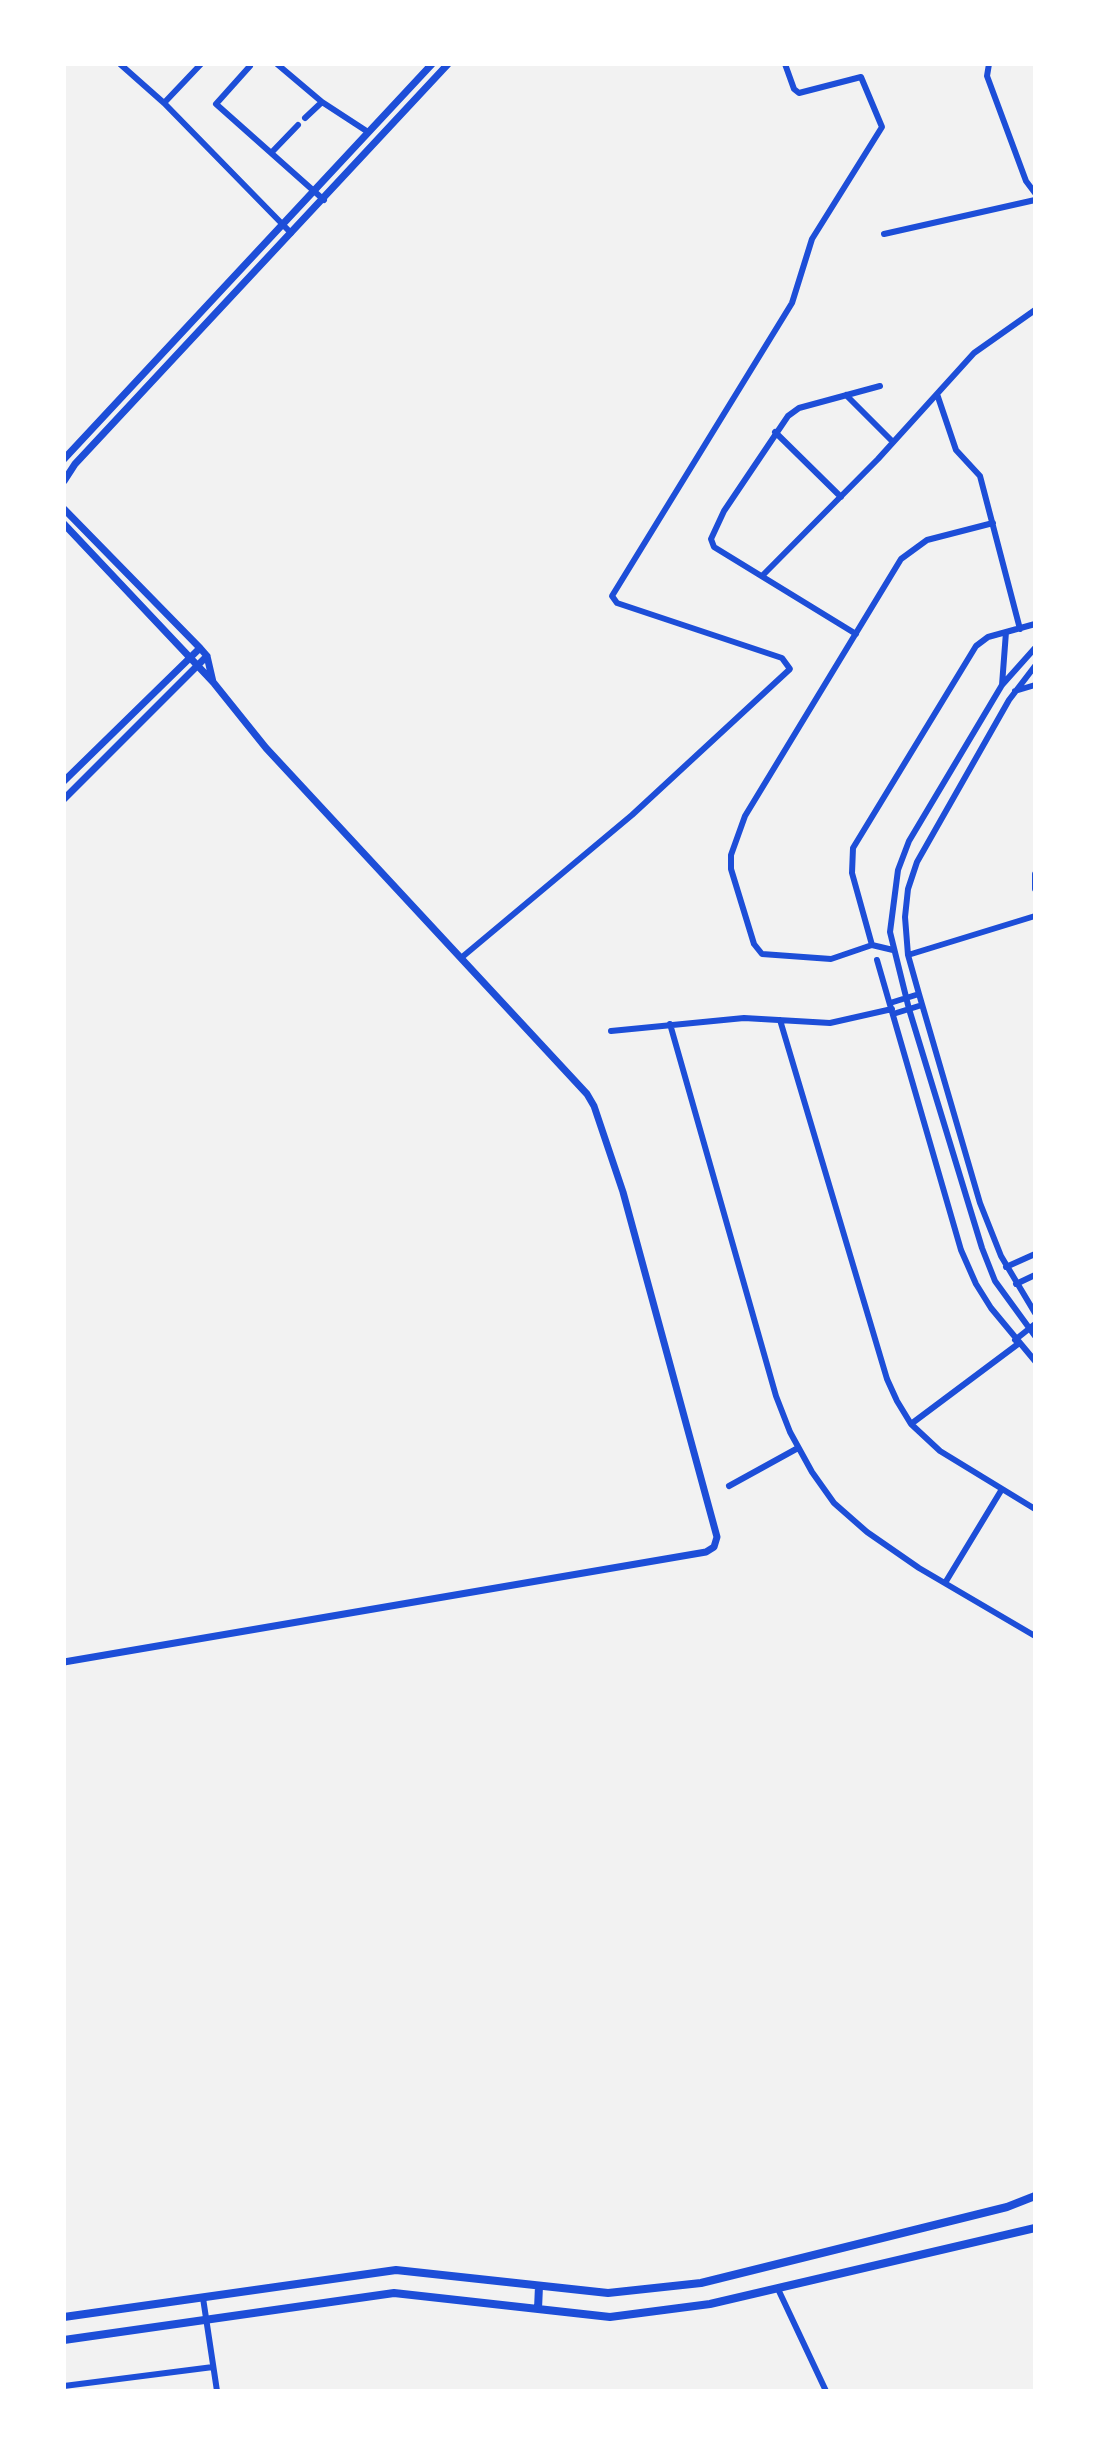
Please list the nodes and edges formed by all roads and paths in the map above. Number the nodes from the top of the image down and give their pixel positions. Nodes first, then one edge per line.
1 (120, 64) edge
2 (201, 64) edge
3 (277, 64) edge
4 (432, 64) edge
5 (448, 64) edge
6 (785, 64) edge
7 (989, 64) edge
8 (250, 66) dead end
9 (322, 102) junction
10 (164, 103) junction
11 (305, 118) dead end
12 (298, 125) dead end
13 (368, 132) junction
14 (272, 152) junction
15 (314, 190) junction
16 (1035, 193) edge
17 (324, 200) junction
18 (1035, 200) edge
19 (280, 224) junction
20 (291, 233) junction
21 (884, 234) dead end
22 (1034, 311) edge
23 (1035, 323) edge
24 (880, 386) dead end
25 (937, 394) junction
26 (846, 395) junction
27 (775, 432) junction
28 (893, 442) junction
29 (64, 459) edge
30 (64, 481) edge
31 (841, 497) junction
32 (64, 509) edge
33 (993, 523) junction
34 (64, 524) edge
35 (762, 576) junction
36 (1035, 624) edge
37 (1020, 629) junction
38 (1006, 632) junction
39 (856, 634) junction
40 (200, 648) junction
41 (1035, 648) edge
42 (207, 656) junction
43 (188, 659) junction
44 (1035, 666) edge
45 (196, 668) junction
46 (213, 682) junction
47 (1002, 685) junction
48 (1035, 685) edge
49 (1015, 691) junction
50 (64, 781) edge
51 (64, 799) edge
52 (1035, 874) edge
53 (1035, 889) edge
54 (1035, 916) edge
55 (872, 945) junction
56 (893, 950) junction
57 (908, 955) junction
58 (461, 958) junction
59 (877, 960) dead end
60 (919, 994) junction
61 (906, 999) junction
62 (922, 1005) junction
63 (891, 1009) junction
64 (909, 1009) junction
65 (780, 1020) junction
66 (670, 1024) junction
67 (611, 1031) dead end
68 (1035, 1254) edge
69 (1006, 1267) junction
70 (1010, 1274) junction
71 (1035, 1275) edge
72 (995, 1281) junction
73 (1016, 1284) junction
74 (1035, 1313) edge
75 (1032, 1327) edge
76 (1035, 1336) edge
77 (1018, 1344) junction
78 (1035, 1361) edge
79 (911, 1424) junction
80 (798, 1448) junction
81 (729, 1486) dead end
82 (1002, 1489) junction
83 (1035, 1509) edge
84 (945, 1583) junction
85 (1035, 1636) edge
86 (64, 1662) edge
87 (1035, 2196) edge
88 (1035, 2228) edge
89 (539, 2286) junction
90 (778, 2289) junction
91 (203, 2298) junction
92 (538, 2309) junction
93 (64, 2317) edge
94 (206, 2320) junction
95 (64, 2340) edge
96 (213, 2367) junction
97 (64, 2386) edge
98 (217, 2391) edge
99 (826, 2391) edge

1 - 10 street
2 - 10 street
3 - 9 street
4 - 13 street
5 - 17 street
6 - 58 street
7 - 16 street
8 - 14 street
9 - 11 street
9 - 13 street
10 - 19 street
12 - 14 street
13 - 15 street
14 - 15 street
15 - 17 street
15 - 19 street
17 - 20 street
18 - 21 street
19 - 20 street
19 - 29 street
20 - 30 street
22 - 23 street
22 - 25 street
24 - 26 street
25 - 28 street
25 - 33 street
26 - 27 street
26 - 28 street
27 - 31 street
27 - 35 street
28 - 31 street
31 - 35 street
32 - 40 street
33 - 37 street
33 - 39 street
34 - 43 street
35 - 39 street
36 - 37 street
37 - 38 street
38 - 47 street
38 - 55 street
39 - 55 street
40 - 42 street
40 - 43 street
41 - 47 street
42 - 45 street
42 - 46 street
43 - 45 street
43 - 50 street
44 - 49 street
45 - 46 street
45 - 51 street
46 - 58 street
47 - 56 street
48 - 49 street
49 - 57 street
52 - 53 street
54 - 57 street
55 - 56 street
56 - 61 street
57 - 60 street
58 - 86 street
59 - 63 street
60 - 61 street
60 - 62 street
61 - 63 street
61 - 64 street
62 - 64 street
62 - 69 street
63 - 64 street
63 - 65 street
63 - 77 street
64 - 72 street
65 - 66 street
65 - 79 street
66 - 67 street
66 - 80 street
68 - 69 street
69 - 70 street
70 - 72 street
70 - 73 street
71 - 73 street
72 - 75 street
73 - 74 street
75 - 76 street
75 - 77 street
76 - 77 street
77 - 78 street
77 - 79 street
79 - 82 street
80 - 81 street
80 - 84 street
82 - 83 street
82 - 84 street
84 - 85 street
87 - 89 main road
88 - 90 main road
89 - 91 main road
89 - 92 main road
90 - 92 main road
90 - 99 street
91 - 93 main road
91 - 94 street
92 - 94 main road
94 - 95 main road
94 - 96 street
96 - 97 street
96 - 98 street

